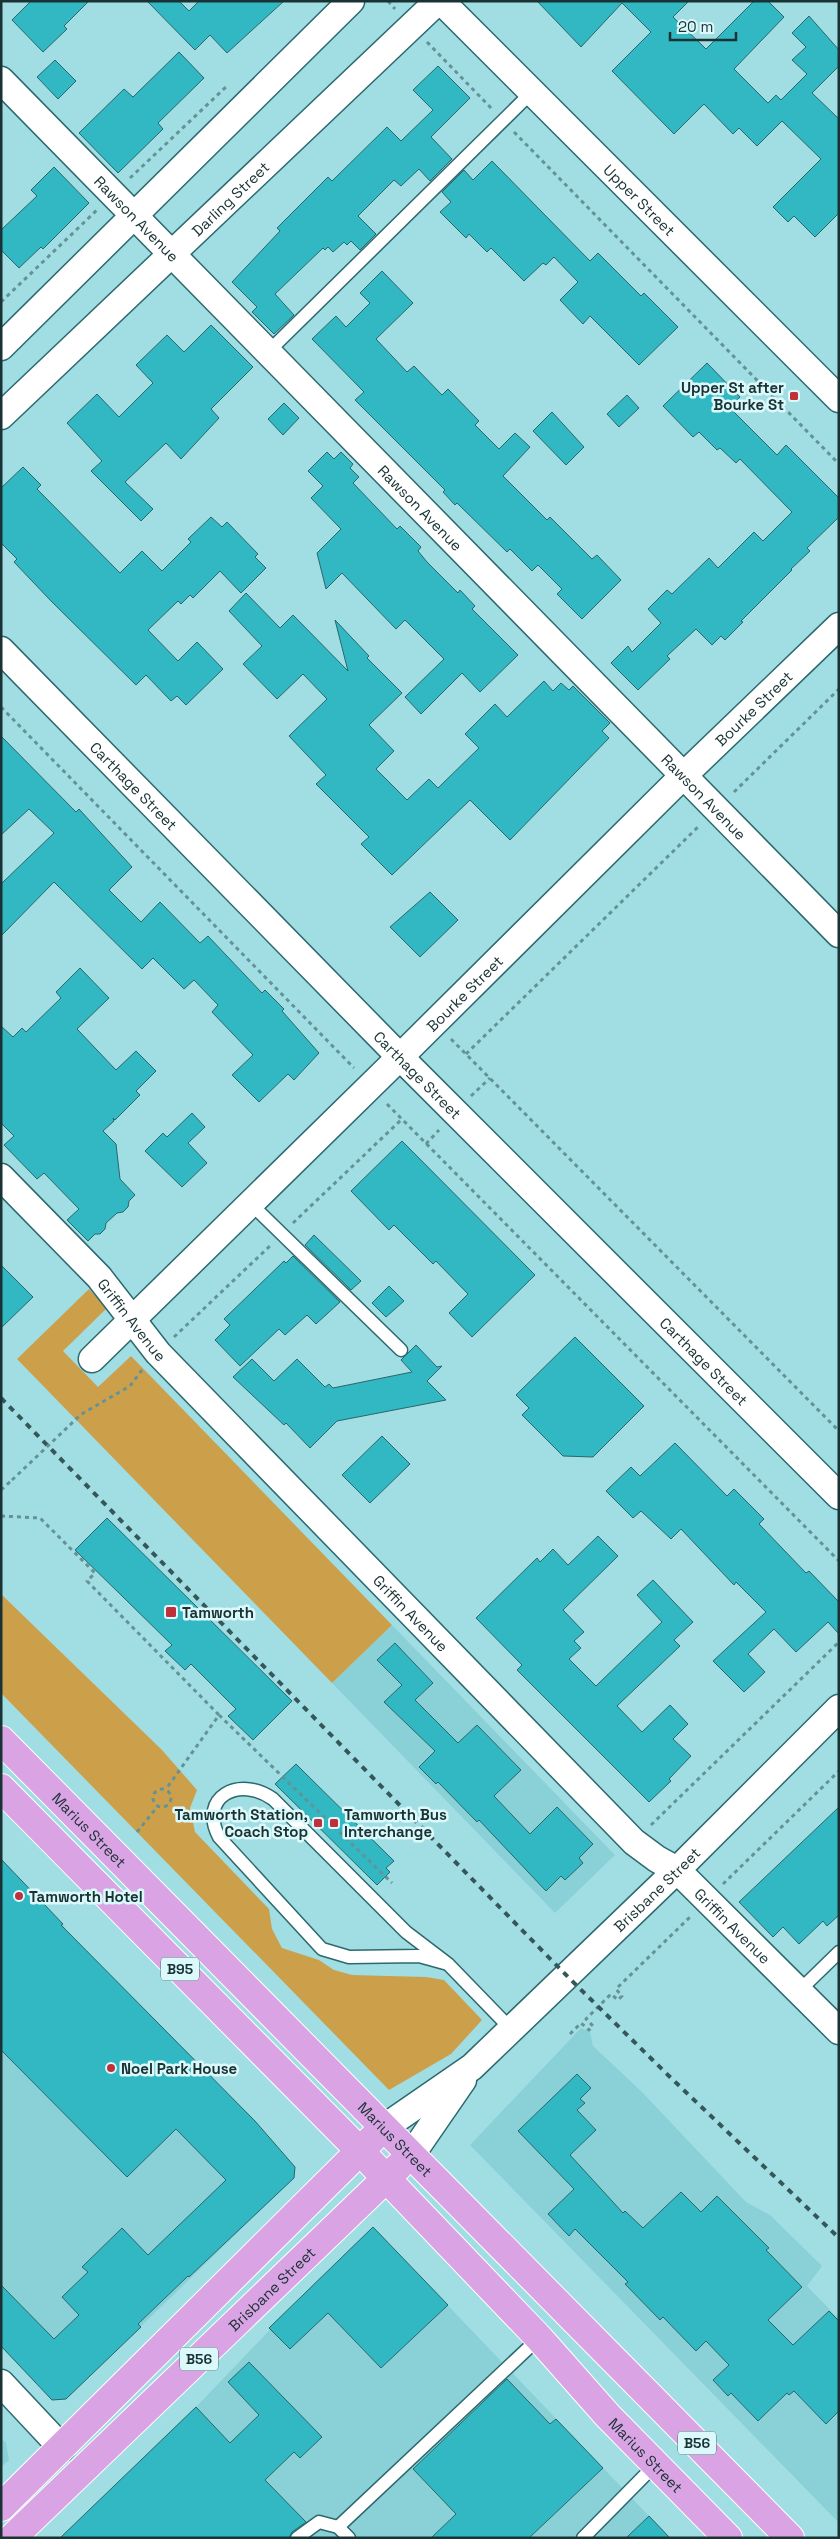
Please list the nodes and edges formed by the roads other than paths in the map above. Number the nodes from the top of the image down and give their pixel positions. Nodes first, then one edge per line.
1 (351, 1) edge
2 (440, 1) edge
3 (1, 80) edge
4 (532, 92) junction
5 (134, 216) junction
6 (172, 253) junction
7 (1, 347) edge
8 (268, 352) junction
9 (839, 399) edge
10 (1, 416) edge
11 (839, 626) edge
12 (1, 650) edge
13 (683, 776) junction
14 (839, 934) edge
15 (400, 1057) junction
16 (1, 1177) edge
17 (250, 1203) junction
18 (132, 1319) junction
19 (401, 1350) dead end
20 (92, 1360) dead end
21 (839, 1496) edge
22 (839, 1708) edge
23 (1, 1740) edge
24 (1, 1788) edge
25 (677, 1870) junction
26 (839, 1952) edge
27 (448, 1964) junction
28 (798, 1991) junction
29 (512, 2030) junction
30 (839, 2031) edge
31 (472, 2067) junction
32 (385, 2127) junction
33 (360, 2151) junction
34 (412, 2154) junction
35 (386, 2180) junction
36 (539, 2338) junction
37 (1, 2383) edge
38 (62, 2448) junction
39 (655, 2465) junction
40 (1, 2507) edge
41 (338, 2527) junction
42 (12, 2538) edge
43 (297, 2538) edge
44 (349, 2538) edge
45 (583, 2538) edge
46 (728, 2538) edge
47 (790, 2538) edge

1 - 5 street
2 - 4 street, Upper Street
2 - 6 street, Darling Street
3 - 5 street, Rawson Avenue
4 - 8 lane
4 - 9 street, Upper Street
5 - 6 street, Rawson Avenue
5 - 7 street
6 - 8 street, Rawson Avenue
6 - 10 street, Darling Street
8 - 13 street, Rawson Avenue
11 - 13 street, Bourke Street
12 - 15 street, Carthage Street
13 - 14 street, Rawson Avenue
13 - 15 street, Bourke Street
15 - 17 street, Bourke Street
15 - 21 street, Carthage Street
16 - 18 street, Griffin Avenue
17 - 18 street, Bourke Street
17 - 19 lane
18 - 20 street, Bourke Street
18 - 25 street, Griffin Avenue
22 - 25 street, Brisbane Street
23 - 32 main road, Marius Street / B95
24 - 33 main road, Marius Street / B95
25 - 28 street, Griffin Avenue
25 - 29 street, Brisbane Street
26 - 28 lane
27 - 27 lane
27 - 29 lane
28 - 30 street, Griffin Avenue
29 - 31 street, Brisbane Street
31 - 32 street, Brisbane Street
31 - 34 street, Brisbane Street
32 - 33 main road, Brisbane Street / B56
32 - 34 main road, Marius Street / B56
33 - 35 main road, Marius Street
33 - 38 main road, Brisbane Street / B56
34 - 35 main road, Brisbane Street / B56
34 - 47 main road, Marius Street / B56
35 - 36 main road, Marius Street
35 - 42 main road, Brisbane Street / B56
36 - 39 main road, Marius Street
36 - 41 lane
37 - 38 street
38 - 40 main road, Brisbane Street / B56
39 - 45 lane
39 - 46 main road, Marius Street
41 - 43 lane
41 - 44 lane

